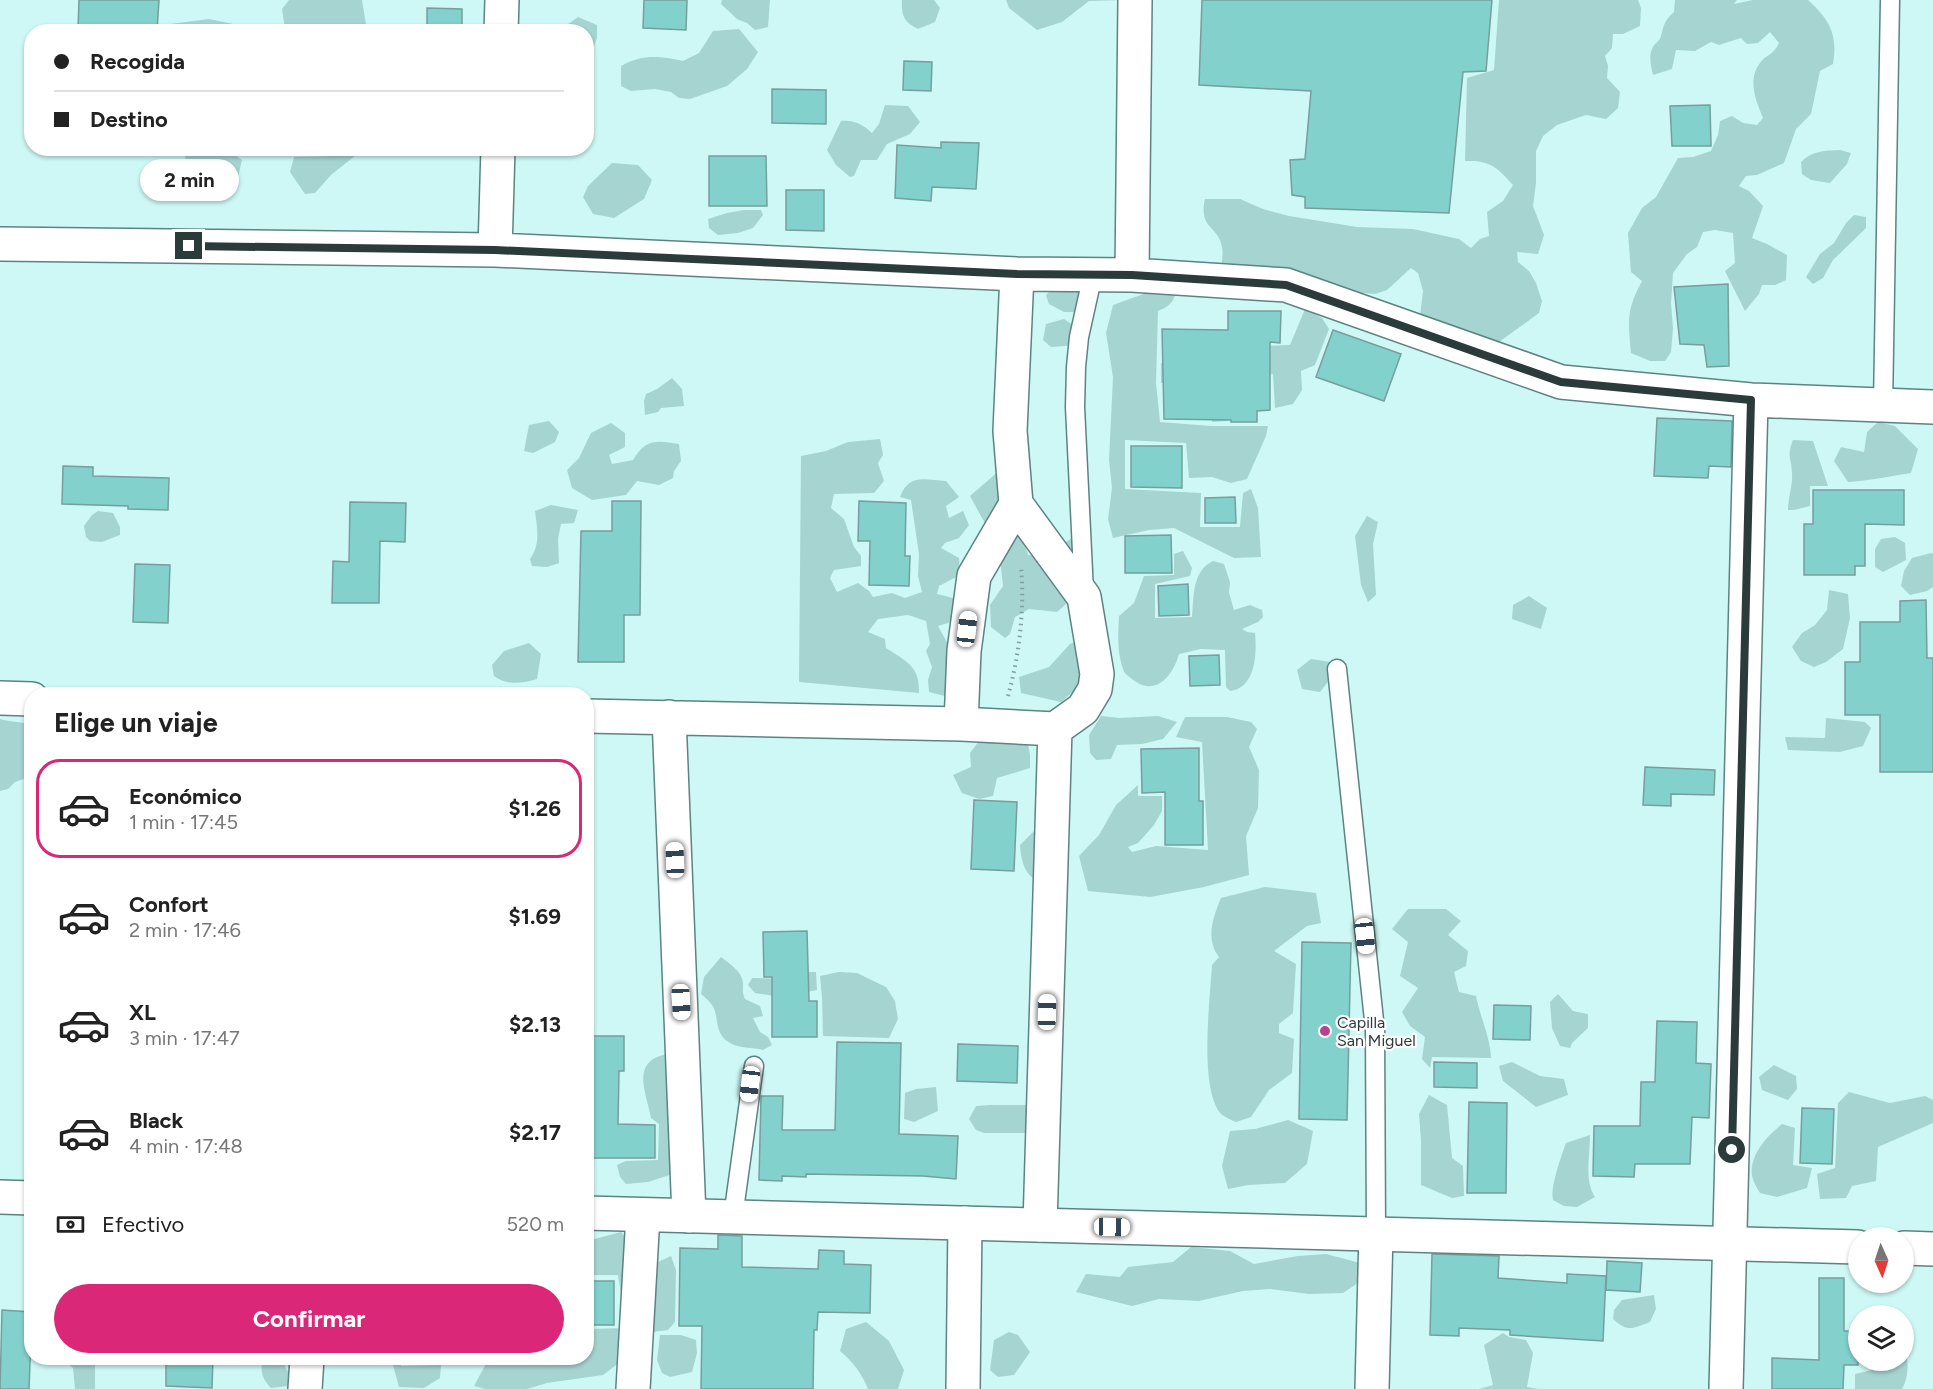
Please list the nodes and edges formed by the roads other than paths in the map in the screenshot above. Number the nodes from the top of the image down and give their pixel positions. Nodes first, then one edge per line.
1 (502, 0) edge
2 (1135, 0) edge
3 (1890, 0) edge
4 (501, 24) edge
5 (498, 156) edge
6 (0, 244) edge
7 (495, 250) junction
8 (1017, 274) junction
9 (1093, 274) junction
10 (1132, 275) junction
11 (1751, 400) junction
12 (1883, 406) junction
13 (1933, 407) edge
14 (1016, 504) junction
15 (1084, 597) junction
16 (1338, 669) dead end
17 (0, 698) edge
18 (24, 699) edge
19 (594, 716) edge
20 (669, 717) junction
21 (961, 724) junction
22 (1055, 729) junction
23 (754, 1066) dead end
24 (0, 1197) edge
25 (24, 1198) edge
26 (594, 1213) edge
27 (643, 1215) junction
28 (689, 1216) junction
29 (733, 1217) junction
30 (965, 1224) junction
31 (1040, 1225) junction
32 (1376, 1233) junction
33 (1730, 1244) junction
34 (1848, 1247) edge
35 (1914, 1248) edge
36 (1933, 1249) edge
37 (307, 1365) edge
38 (305, 1389) edge
39 (633, 1389) edge
40 (963, 1389) edge
41 (1372, 1389) edge
42 (1726, 1389) edge

1 - 4 street
2 - 10 street
3 - 12 lane
5 - 7 street
6 - 7 street
7 - 8 street
8 - 9 street
8 - 14 street
9 - 10 street
9 - 15 lane
10 - 11 street
11 - 12 street
11 - 33 street
12 - 13 street
14 - 15 street
14 - 21 street
15 - 22 street
16 - 32 lane
17 - 18 street
19 - 20 street
20 - 21 street
20 - 28 street
21 - 22 street
22 - 31 street
23 - 29 lane
24 - 25 street
26 - 27 street
27 - 28 street
27 - 39 street
28 - 29 street
29 - 30 street
30 - 31 street
30 - 40 street
31 - 32 street
32 - 33 street
32 - 41 street
33 - 34 street
33 - 42 street
35 - 36 street
37 - 38 street

